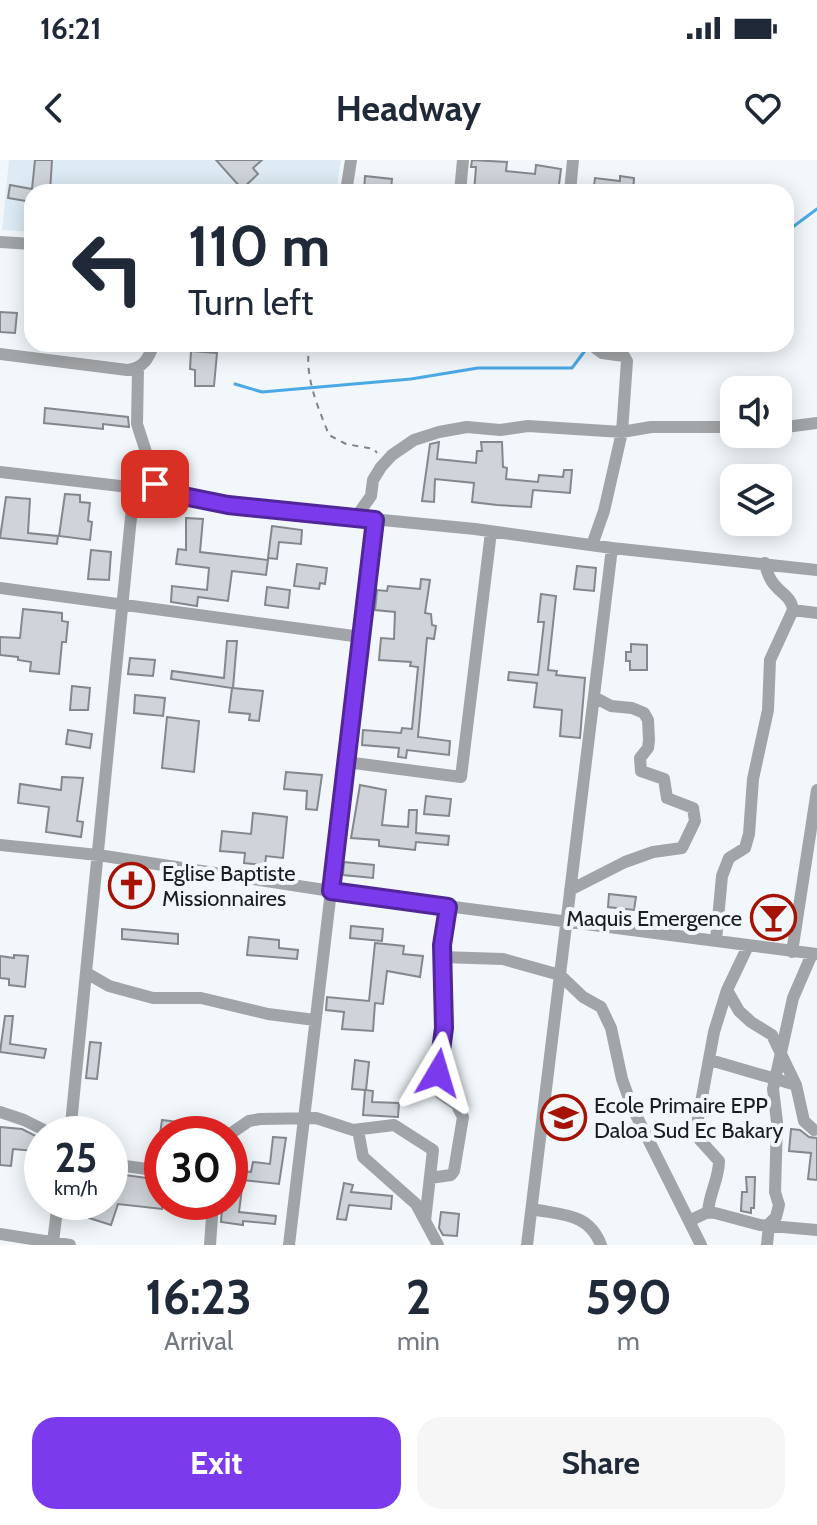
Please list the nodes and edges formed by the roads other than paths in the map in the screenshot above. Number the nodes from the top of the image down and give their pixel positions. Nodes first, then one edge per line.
1 (351, 160) edge
2 (463, 160) edge
3 (573, 160) edge
4 (347, 184) edge
5 (461, 184) edge
6 (571, 184) edge
7 (0, 242) edge
8 (24, 244) edge
9 (151, 352) edge
10 (601, 352) edge
11 (0, 354) edge
12 (138, 368) junction
13 (817, 423) edge
14 (792, 426) edge
15 (720, 427) edge
16 (622, 432) junction
17 (0, 472) edge
18 (134, 487) junction
19 (154, 490) junction
20 (356, 517) junction
21 (375, 520) junction
22 (491, 532) junction
23 (592, 545) junction
24 (612, 548) junction
25 (765, 563) junction
26 (817, 570) edge
27 (0, 588) edge
28 (122, 604) junction
29 (793, 610) junction
30 (817, 613) edge
31 (361, 637) junction
32 (594, 697) junction
33 (346, 762) junction
34 (817, 790) edge
35 (0, 845) edge
36 (98, 855) junction
37 (570, 890) junction
38 (331, 891) junction
39 (448, 907) junction
40 (566, 922) junction
41 (716, 940) junction
42 (748, 946) junction
43 (792, 952) junction
44 (814, 954) edge
45 (441, 957) junction
46 (560, 975) junction
47 (86, 976) junction
48 (727, 990) junction
49 (315, 1020) junction
50 (781, 1055) junction
51 (710, 1060) junction
52 (775, 1080) junction
53 (796, 1085) junction
54 (0, 1112) edge
55 (72, 1116) edge
56 (303, 1118) junction
57 (24, 1120) edge
58 (248, 1122) edge
59 (358, 1130) junction
60 (814, 1130) dead end
61 (430, 1178) junction
62 (532, 1209) junction
63 (708, 1212) junction
64 (56, 1220) edge
65 (212, 1220) edge
66 (425, 1221) junction
67 (689, 1221) junction
68 (769, 1224) junction
69 (817, 1230) edge
70 (0, 1234) edge
71 (53, 1242) junction
72 (699, 1243) edge
73 (70, 1245) edge
74 (210, 1245) edge
75 (289, 1245) edge
76 (438, 1245) edge
77 (527, 1245) edge
78 (601, 1245) edge
79 (767, 1245) edge

1 - 4 street
2 - 5 street
3 - 6 street
7 - 8 street
9 - 12 street
10 - 16 street
11 - 12 street
12 - 19 street
13 - 14 street
15 - 16 street
16 - 20 street
16 - 23 street
17 - 18 street
18 - 19 street
18 - 28 street
19 - 20 street
20 - 21 street
21 - 22 street
21 - 31 street
22 - 23 street
22 - 33 street
23 - 24 street
24 - 25 street
24 - 32 street
25 - 26 street
25 - 29 street
27 - 28 street
28 - 31 street
28 - 36 street
29 - 30 street
29 - 41 street
31 - 33 street
32 - 37 street
32 - 37 street
33 - 38 street
34 - 43 street
35 - 36 street
36 - 38 street
36 - 47 street
37 - 40 street
38 - 39 street
38 - 49 street
39 - 40 street
39 - 45 street
40 - 41 street
40 - 46 street
41 - 42 street
42 - 43 street
42 - 48 street
43 - 44 street
44 - 50 street
45 - 46 street
45 - 61 street
46 - 62 street
46 - 67 street
47 - 49 street
47 - 55 street
48 - 50 street
48 - 51 street
49 - 56 street
50 - 52 street
50 - 53 street
51 - 52 street
51 - 63 street
52 - 53 street
52 - 68 street
53 - 60 street
54 - 57 street
56 - 58 street
56 - 59 street
56 - 75 street
59 - 61 street
59 - 66 street
61 - 66 street
62 - 77 street
62 - 78 street
63 - 67 street
63 - 68 street
64 - 71 street
65 - 74 street
66 - 76 street
67 - 72 street
68 - 69 street
68 - 79 street
70 - 71 street
71 - 73 street

